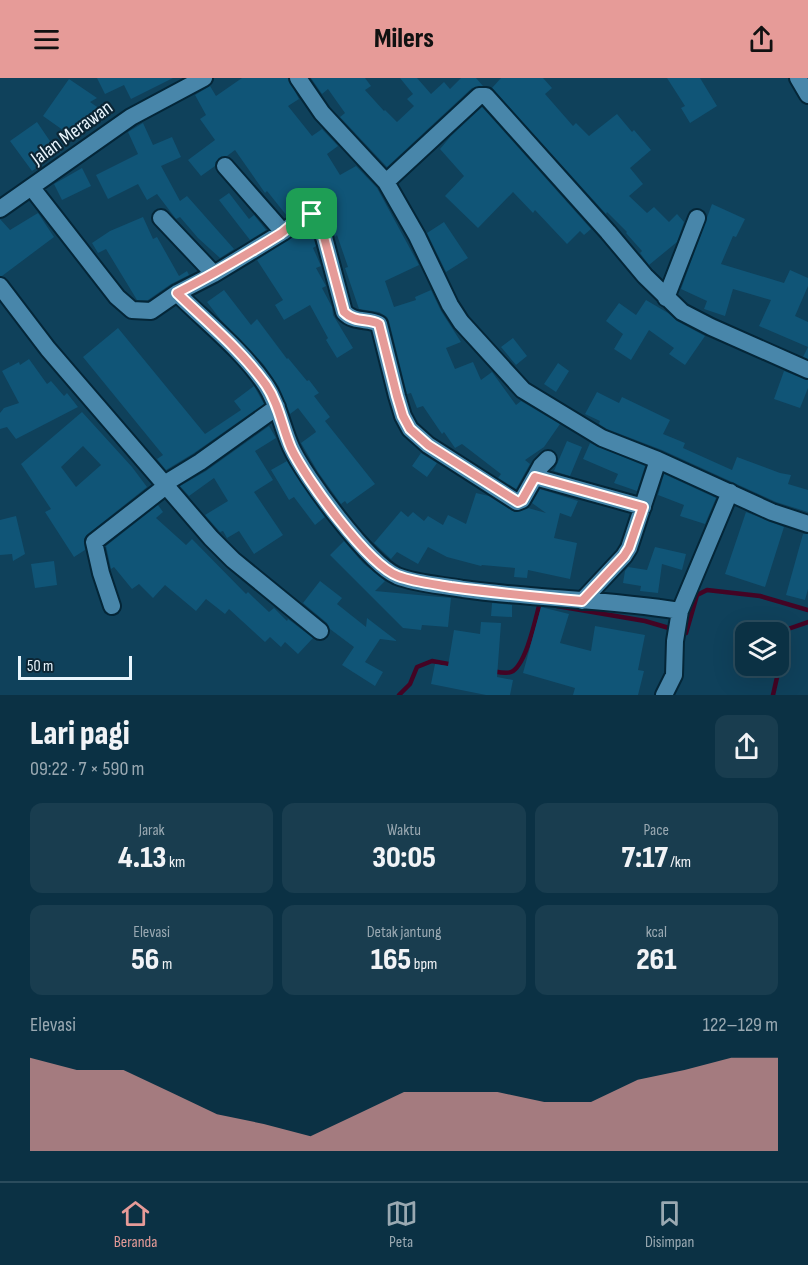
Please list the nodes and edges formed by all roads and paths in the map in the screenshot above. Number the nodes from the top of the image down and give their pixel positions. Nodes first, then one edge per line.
1 (204, 78) edge
2 (298, 78) edge
3 (798, 78) edge
4 (808, 95) edge
5 (225, 166) dead end
6 (386, 182) junction
7 (32, 188) junction
8 (0, 209) edge
9 (161, 218) dead end
10 (697, 218) dead end
11 (283, 232) junction
12 (214, 274) junction
13 (0, 286) edge
14 (177, 293) junction
15 (666, 298) junction
16 (808, 370) edge
17 (277, 407) junction
18 (549, 459) dead end
19 (658, 460) junction
20 (535, 477) junction
21 (165, 485) junction
22 (730, 492) junction
23 (643, 507) junction
24 (808, 524) edge
25 (582, 601) junction
26 (112, 606) dead end
27 (679, 613) junction
28 (320, 631) dead end
29 (664, 695) edge

1 - 7 street, Jalan Merawan
2 - 6 street
3 - 4 street
5 - 11 street
6 - 15 street
6 - 19 street
7 - 8 street, Jalan Merawan
7 - 14 street
9 - 12 street
10 - 15 street
11 - 12 street
11 - 20 street
12 - 14 street
13 - 21 street
14 - 17 street
15 - 16 street
17 - 21 street
17 - 25 street
18 - 20 street
19 - 22 street
19 - 23 street
20 - 23 street
21 - 26 street
21 - 28 street
22 - 24 street
22 - 27 street
23 - 25 street
25 - 27 street
27 - 29 street

